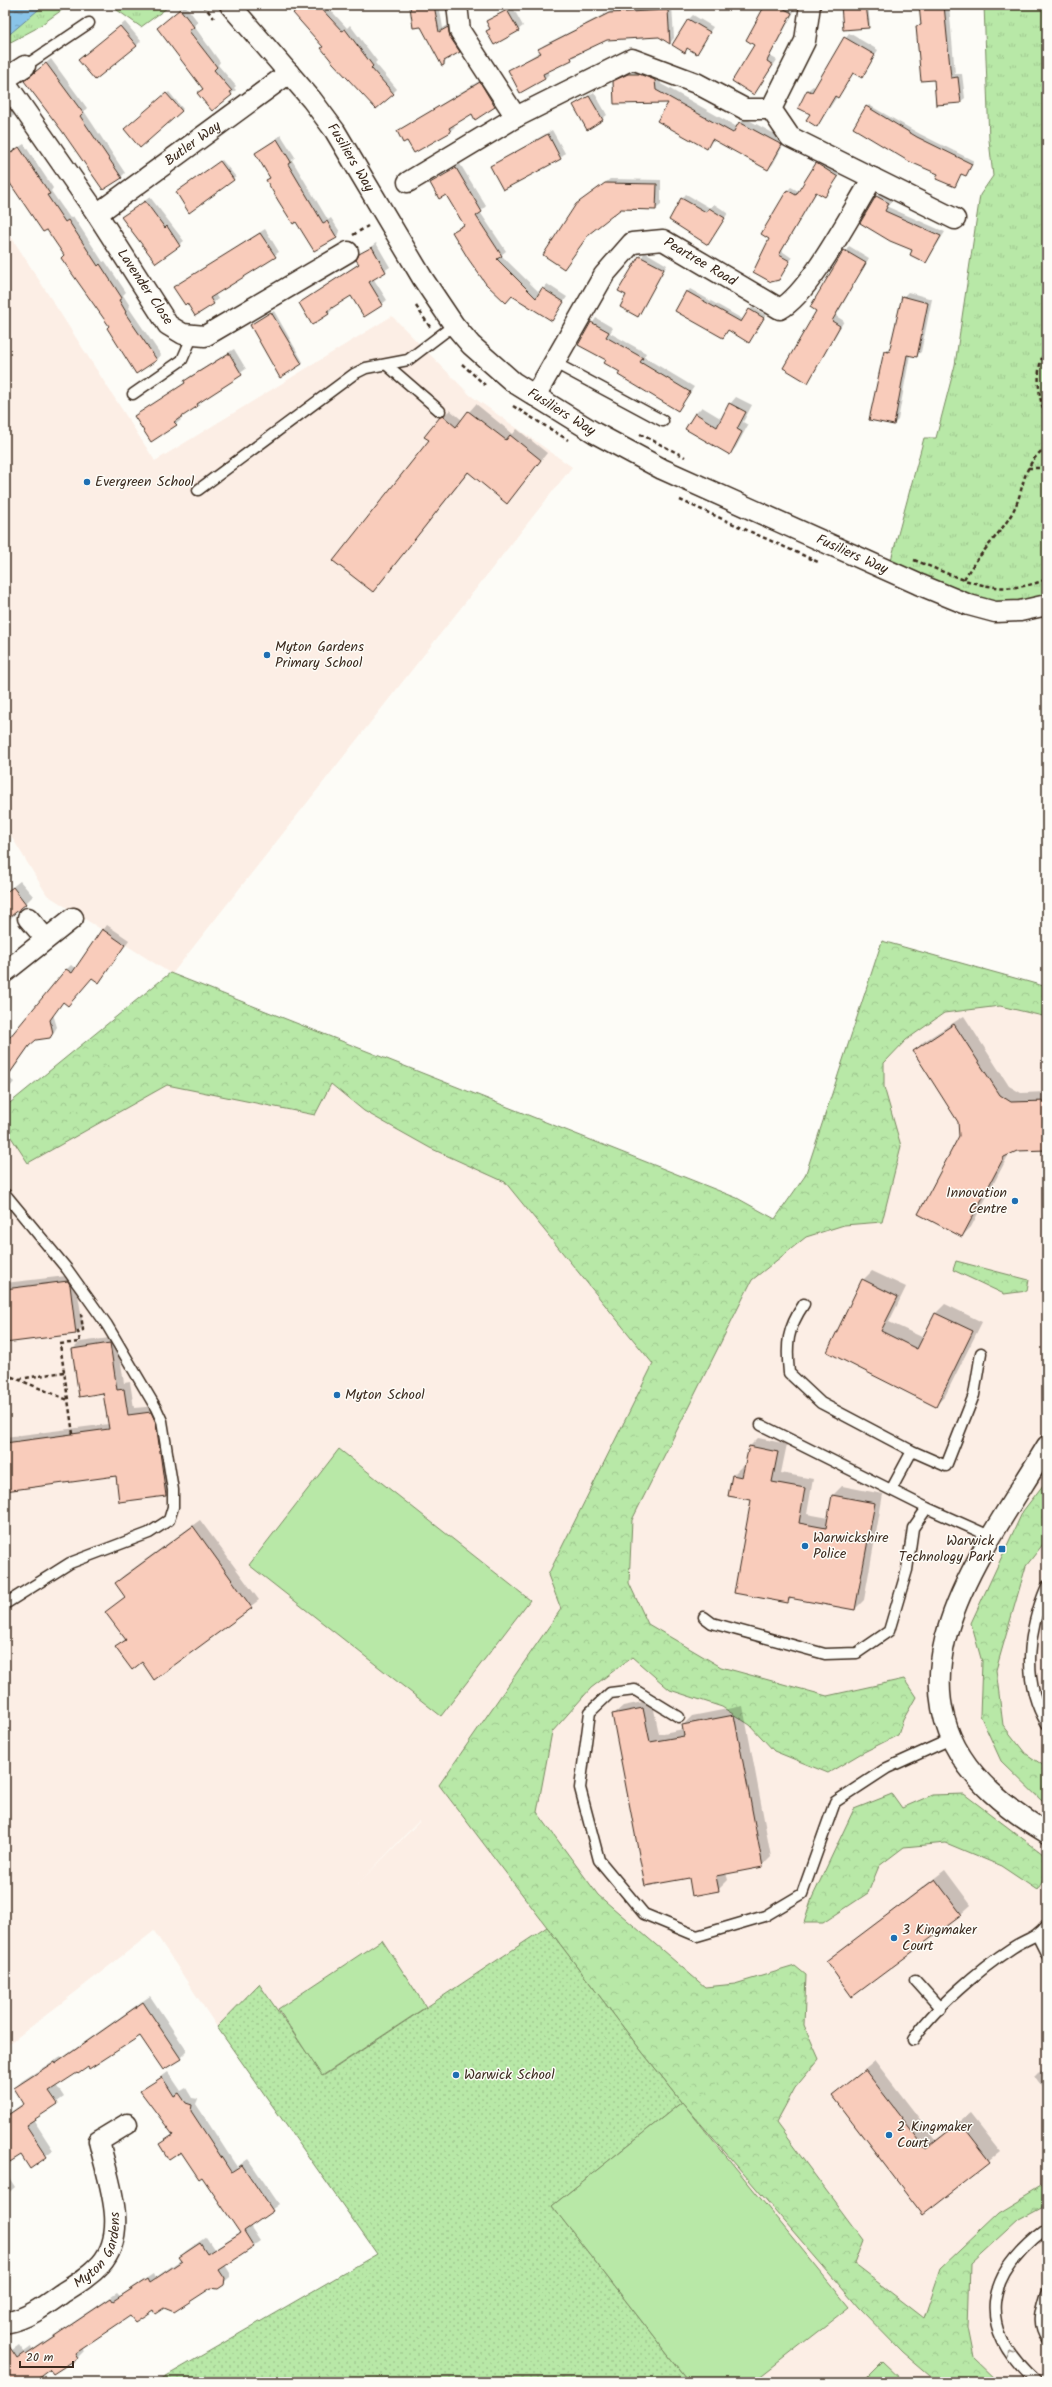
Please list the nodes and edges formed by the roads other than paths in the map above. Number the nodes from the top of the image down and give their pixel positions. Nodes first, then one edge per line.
1 (230, 5) edge
2 (457, 5) edge
3 (810, 5) edge
4 (89, 23) dead end
5 (25, 66) joint
6 (289, 73) junction
7 (5, 80) edge
8 (771, 109) junction
9 (516, 117) junction
10 (873, 178) junction
11 (408, 182) dead end
12 (97, 214) junction
13 (955, 220) dead end
14 (348, 252) dead end
15 (454, 325) junction
16 (192, 335) junction
17 (555, 363) junction
18 (388, 366) junction
19 (133, 394) dead end
20 (535, 396) junction
21 (440, 411) dead end
22 (663, 421) dead end
23 (198, 490) dead end
24 (1047, 604) edge
25 (28, 918) dead end
26 (73, 918) dead end
27 (46, 939) junction
28 (5, 972) edge
29 (5, 1194) edge
30 (804, 1304) dead end
31 (981, 1353) dead end
32 (762, 1425) dead end
33 (1047, 1446) edge
34 (912, 1450) junction
35 (891, 1490) junction
36 (927, 1508) junction
37 (992, 1537) junction
38 (1047, 1586) edge
39 (5, 1604) edge
40 (704, 1617) dead end
41 (679, 1717) dead end
42 (1047, 1724) edge
43 (951, 1739) junction
44 (1047, 1833) edge
45 (1047, 1924) edge
46 (1038, 1935) junction
47 (1047, 1954) edge
48 (915, 1980) dead end
49 (941, 2009) junction
50 (913, 2040) dead end
51 (127, 2124) dead end
52 (1047, 2228) edge
53 (1047, 2292) edge
54 (5, 2323) edge
55 (1047, 2338) edge
56 (1036, 2382) edge

1 - 6 street, Fusiliers Way
2 - 9 street
3 - 8 street
4 - 5 lane
5 - 7 street, Lavender Close
6 - 12 street, Butler Way
6 - 15 street, Fusiliers Way
7 - 12 street, Lavender Close
8 - 9 street
8 - 10 street
9 - 11 street
10 - 13 street
10 - 17 street, Peartree Road
12 - 16 street, Lavender Close
14 - 16 street, Lavender Close
15 - 18 lane
15 - 20 street, Fusiliers Way
16 - 19 lane
17 - 20 street, Peartree Road
17 - 22 lane
18 - 21 lane
18 - 23 lane
20 - 24 street, Fusiliers Way
25 - 27 street
26 - 27 street
27 - 28 street
29 - 39 lane
30 - 34 lane
31 - 34 lane
32 - 35 lane
33 - 37 street
34 - 35 lane
35 - 36 lane
36 - 37 lane
36 - 40 lane
37 - 43 street
38 - 42 lane
41 - 43 lane
43 - 44 street
45 - 46 lane
46 - 47 lane
46 - 49 lane
48 - 49 lane
49 - 50 lane
51 - 54 street, Myton Gardens
56 -> 52 lane
53 - 55 lane

